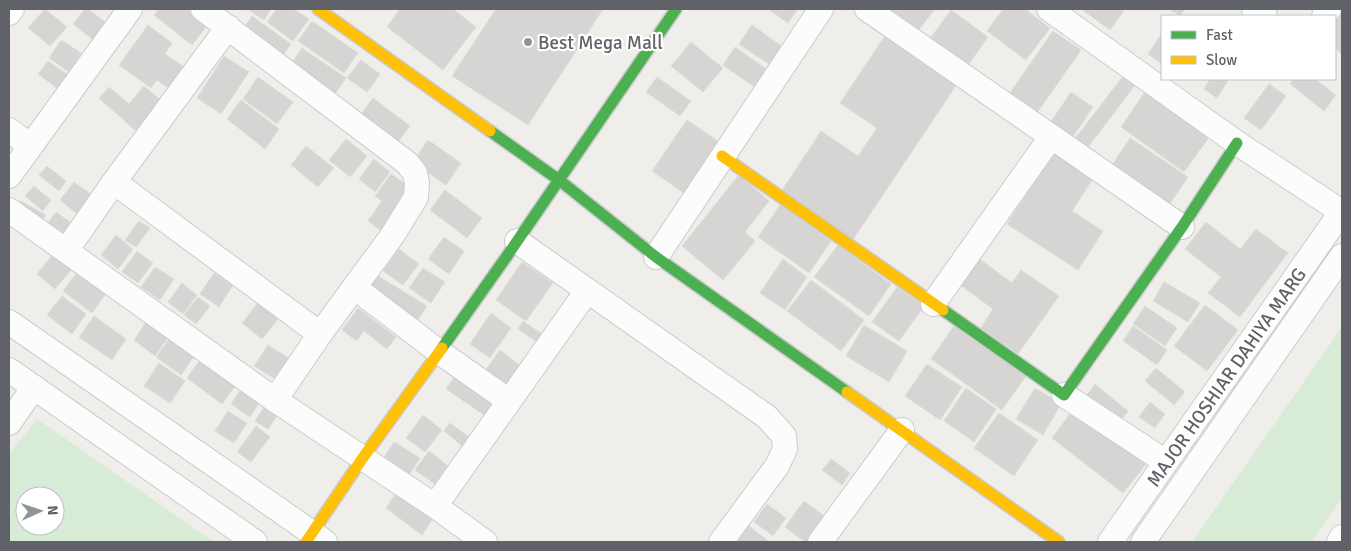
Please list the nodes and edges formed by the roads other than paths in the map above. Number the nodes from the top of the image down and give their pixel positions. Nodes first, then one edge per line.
1 (12, 9) edge
2 (130, 9) edge
3 (204, 9) edge
4 (318, 9) edge
5 (676, 9) edge
6 (821, 9) edge
7 (867, 9) edge
8 (1049, 9) edge
9 (9, 13) edge
10 (228, 27) junction
11 (9, 130) edge
12 (1051, 137) junction
13 (1237, 142) junction
14 (31, 146) junction
15 (722, 156) junction
16 (9, 176) edge
17 (559, 180) junction
18 (114, 182) junction
19 (9, 210) edge
20 (1342, 212) edge
21 (1182, 228) junction
22 (518, 242) junction
23 (66, 251) junction
24 (1342, 256) edge
25 (656, 257) junction
26 (354, 287) junction
27 (587, 291) junction
28 (933, 304) junction
29 (9, 322) edge
30 (320, 334) junction
31 (438, 352) junction
32 (9, 370) edge
33 (34, 387) junction
34 (1064, 394) junction
35 (275, 400) junction
36 (509, 402) junction
37 (9, 423) edge
38 (902, 430) junction
39 (362, 459) junction
40 (1166, 462) junction
41 (435, 506) junction
42 (1342, 537) edge
43 (315, 539) edge
44 (255, 542) edge
45 (484, 542) edge
46 (721, 542) edge
47 (820, 542) edge
48 (1059, 542) edge
49 (1110, 542) edge
50 (1143, 542) edge
51 (1338, 542) edge

1 - 9 street
2 - 14 street
3 - 10 street
4 - 17 street
5 - 17 street
6 - 15 street
7 - 12 street
8 - 13 street
10 - 18 street
10 - 26 street
11 - 14 street
12 - 21 street
12 - 28 street
13 - 20 street
13 - 21 street
14 - 16 street
15 - 25 street
15 - 28 street
17 - 22 street
17 - 25 street
18 - 23 street
18 - 30 street
19 - 23 street
20 - 40 street, MAJOR HOSHIAR DAHIYA MARG
21 - 34 street
22 - 27 street
22 - 31 street
23 - 35 street
24 - 50 street, MAJOR HOSHIAR DAHIYA MARG
25 - 38 street
26 - 30 street
26 - 31 street
27 - 36 street
27 - 46 street
28 - 34 street
29 - 43 street
30 - 35 street
31 - 36 street
31 - 39 street
32 - 33 street
33 - 37 street
33 - 44 street
34 - 40 street
35 - 39 street
36 - 41 street
38 - 47 street
38 - 48 street
39 - 41 street
39 - 43 street
40 - 49 street, MAJOR HOSHIAR DAHIYA MARG
41 - 45 street
42 - 51 street

